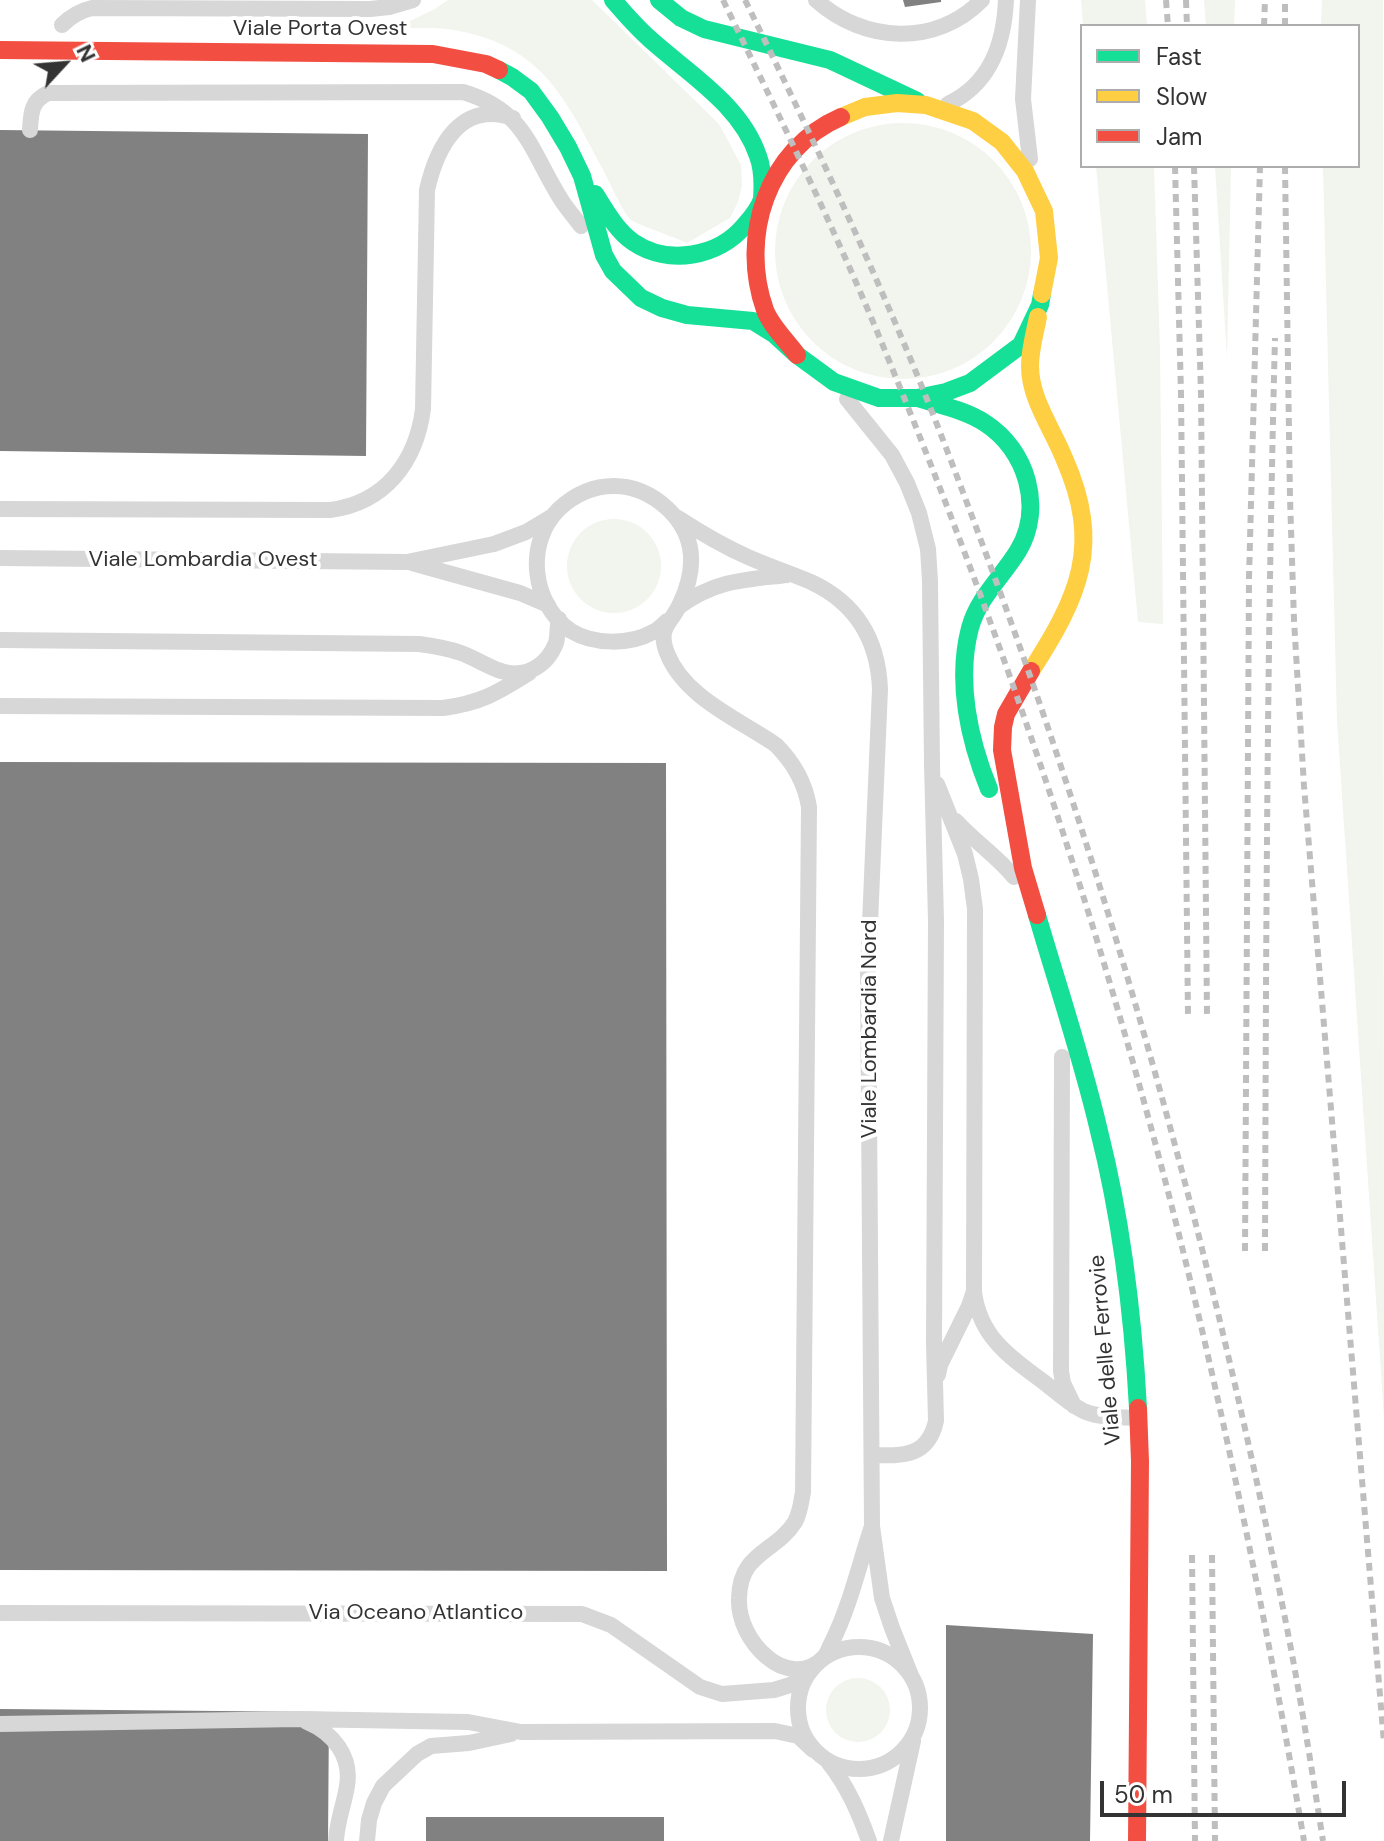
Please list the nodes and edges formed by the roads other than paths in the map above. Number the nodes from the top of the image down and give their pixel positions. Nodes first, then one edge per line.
1 (413, 0) edge
2 (613, 0) edge
3 (659, 0) edge
4 (816, 0) edge
5 (982, 0) edge
6 (1006, 0) edge
7 (1028, 0) edge
8 (62, 25) dead end
9 (0, 50) edge
10 (932, 107) junction
11 (513, 118) junction
12 (30, 130) dead end
13 (582, 176) junction
14 (763, 201) junction
15 (1044, 211) junction
16 (604, 255) junction
17 (1040, 305) junction
18 (797, 355) junction
19 (834, 382) junction
20 (917, 398) junction
21 (0, 509) edge
22 (674, 515) junction
23 (552, 516) junction
24 (0, 558) edge
25 (407, 562) junction
26 (790, 575) junction
27 (679, 607) junction
28 (553, 612) junction
29 (667, 621) junction
30 (0, 640) edge
31 (537, 668) junction
32 (0, 706) edge
33 (932, 764) junction
34 (944, 803) junction
35 (1023, 868) junction
36 (1040, 925) junction
37 (1062, 999) junction
38 (974, 1291) junction
39 (936, 1385) junction
40 (1074, 1406) junction
41 (1138, 1418) junction
42 (872, 1455) junction
43 (872, 1526) junction
44 (0, 1613) edge
45 (824, 1658) junction
46 (807, 1676) junction
47 (912, 1678) junction
48 (298, 1719) junction
49 (0, 1724) edge
50 (521, 1732) junction
51 (915, 1733) junction
52 (813, 1750) junction
53 (828, 1761) junction
54 (336, 1841) edge
55 (367, 1841) edge
56 (869, 1841) edge
57 (891, 1841) edge
58 (1137, 1841) edge

1 - 8 lane
2 - 14 street
3 - 10 street
4 - 5 lane
6 - 10 lane
7 - 15 lane
9 - 13 street, Viale Porta Ovest
10 - 14 street
10 - 15 street
11 - 12 lane
11 - 16 lane
11 - 21 lane
13 - 14 street, Viale Porta Ovest
13 - 16 street, Viale Porta Ovest
14 - 18 street
15 - 17 street
16 - 18 street, Viale Porta Ovest
17 - 20 street
17 - 35 street, Viale delle Ferrovie
18 - 19 street
19 - 20 street
19 - 33 lane
20 - 35 street, Viale delle Ferrovie
22 - 23 lane
22 - 26 lane, Viale Lombardia Nord
22 - 27 lane
23 - 25 lane, Viale Lombardia Ovest
23 - 28 lane
24 - 25 lane, Viale Lombardia Ovest
25 - 28 lane, Viale Lombardia Ovest
26 - 27 lane, Viale Lombardia Nord
26 - 42 lane, Viale Lombardia Nord
27 - 29 lane
28 - 29 lane
28 - 31 lane
29 - 45 lane
30 - 31 lane
31 - 32 lane
33 - 34 lane
33 - 39 lane
34 - 36 lane
34 - 38 lane
35 - 36 street, Viale delle Ferrovie
36 - 37 street, Viale delle Ferrovie
37 - 40 lane
37 - 41 street, Viale delle Ferrovie
38 - 39 lane
38 - 40 lane
39 - 42 lane
40 - 41 lane
41 - 58 street, Viale delle Ferrovie
42 - 43 lane, Viale Lombardia Nord
43 - 45 lane, Viale Lombardia Nord
43 - 47 lane, Viale Lombardia Nord
44 - 46 lane, Via Oceano Atlantico
45 - 46 lane
45 - 47 lane
46 - 52 lane
47 - 51 lane
48 - 49 lane
48 - 50 lane
48 - 54 lane
50 - 52 lane
50 - 55 lane
51 - 53 lane
51 - 57 lane
52 - 53 lane
53 - 56 lane

